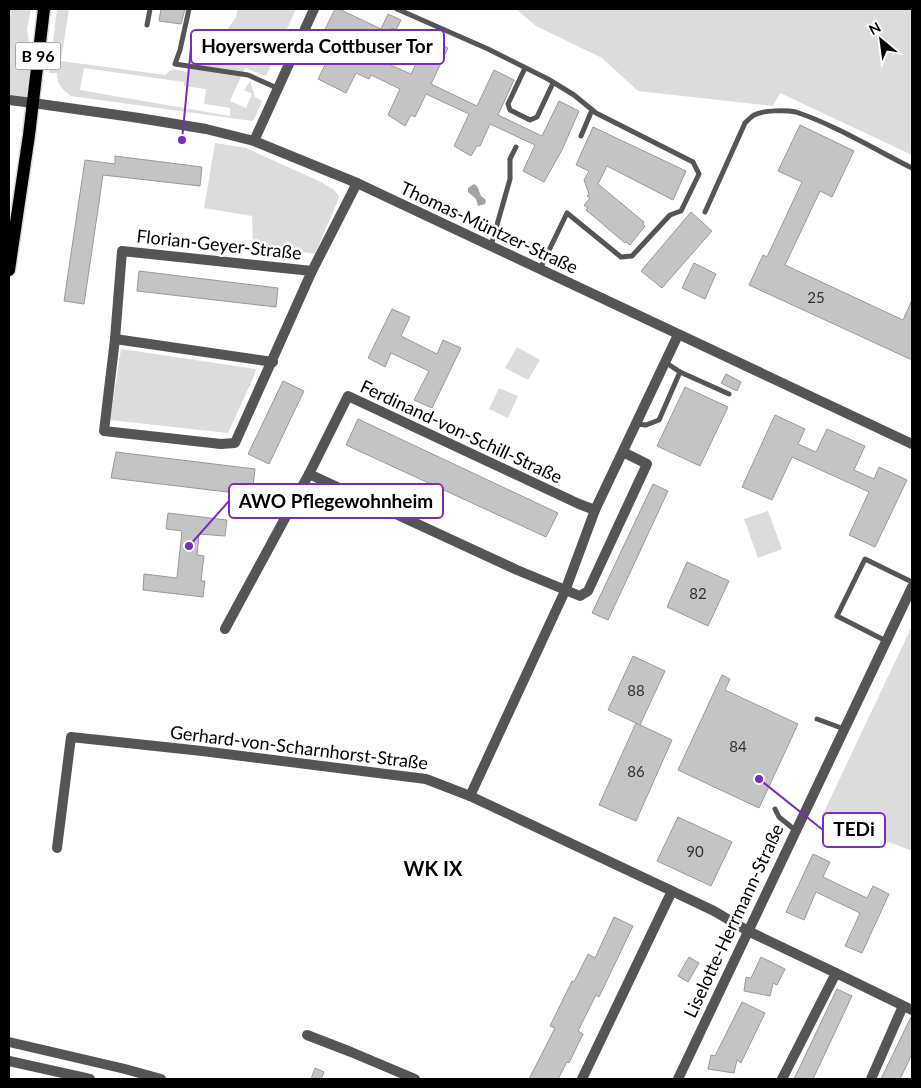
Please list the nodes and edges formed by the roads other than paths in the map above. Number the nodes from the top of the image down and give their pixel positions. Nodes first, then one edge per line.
1 (44, 9) edge
2 (150, 9) edge
3 (189, 9) edge
4 (314, 9) edge
5 (397, 9) edge
6 (147, 25) dead end
7 (524, 68) junction
8 (553, 83) junction
9 (277, 88) junction
10 (9, 100) edge
11 (33, 103) junction
12 (592, 110) junction
13 (581, 136) dead end
14 (254, 141) junction
15 (516, 147) dead end
16 (912, 168) edge
17 (357, 183) junction
18 (705, 212) dead end
19 (491, 246) junction
20 (9, 270) edge
21 (540, 270) junction
22 (312, 271) junction
23 (678, 335) junction
24 (115, 339) junction
25 (272, 362) junction
26 (665, 362) junction
27 (680, 372) junction
28 (730, 394) dead end
29 (636, 424) junction
30 (912, 444) edge
31 (623, 452) junction
32 (309, 474) junction
33 (595, 510) junction
34 (912, 582) edge
35 (912, 587) edge
36 (565, 591) junction
37 (225, 630) dead end
38 (886, 641) junction
39 (817, 719) dead end
40 (844, 729) junction
41 (470, 796) junction
42 (775, 809) dead end
43 (795, 830) junction
44 (57, 848) dead end
45 (672, 891) junction
46 (748, 931) junction
47 (836, 973) junction
48 (908, 1008) edge
49 (307, 1035) dead end
50 (9, 1042) edge
51 (9, 1061) edge
52 (90, 1079) edge
53 (161, 1079) edge
54 (415, 1079) edge
55 (582, 1079) edge
56 (678, 1079) edge
57 (782, 1079) edge
58 (871, 1079) edge

1 - 11 main road, B 96
2 - 6 lane
3 - 9 lane
4 - 9 street
5 - 7 lane
7 - 8 lane
7 - 8 lane
8 - 12 lane
9 - 14 street
10 - 11 street, Thomas-Müntzer-Straße
11 - 14 street, Thomas-Müntzer-Straße
11 - 20 main road, B 96
12 - 13 lane
12 - 21 lane
14 - 17 street, Thomas-Müntzer-Straße
15 - 19 lane
16 - 18 lane
17 - 19 street, Thomas-Müntzer-Straße
17 - 22 street, Florian-Geyer-Straße
19 - 21 street, Thomas-Müntzer-Straße
21 - 23 street, Thomas-Müntzer-Straße
22 - 24 street, Florian-Geyer-Straße
22 - 25 street, Florian-Geyer-Straße
23 - 26 street
23 - 30 street, Thomas-Müntzer-Straße
24 - 25 street
24 - 25 street, Florian-Geyer-Straße
26 - 27 lane
26 - 29 street
27 - 28 lane
27 - 29 lane
29 - 31 street
31 - 33 street
31 - 36 street
32 - 33 street, Ferdinand-von-Schill-Straße
32 - 36 street
32 - 37 street
33 - 36 street
34 - 38 lane
35 - 38 street, Liselotte-Herrmann-Straße
36 - 41 street
38 - 40 street, Liselotte-Herrmann-Straße
39 - 40 lane
40 - 43 street, Liselotte-Herrmann-Straße
41 - 44 street, Gerhard-von-Scharnhorst-Straße
41 - 45 street, Gerhard-von-Scharnhorst-Straße
42 - 43 lane
43 - 46 street, Liselotte-Herrmann-Straße
45 - 46 street, Gerhard-von-Scharnhorst-Straße
45 - 55 street
46 - 47 street, Gerhard-von-Scharnhorst-Straße
46 - 56 street, Liselotte-Herrmann-Straße
47 - 48 street, Gerhard-von-Scharnhorst-Straße
47 - 57 street
48 - 58 street
49 - 54 street
50 - 53 street
51 - 52 street

